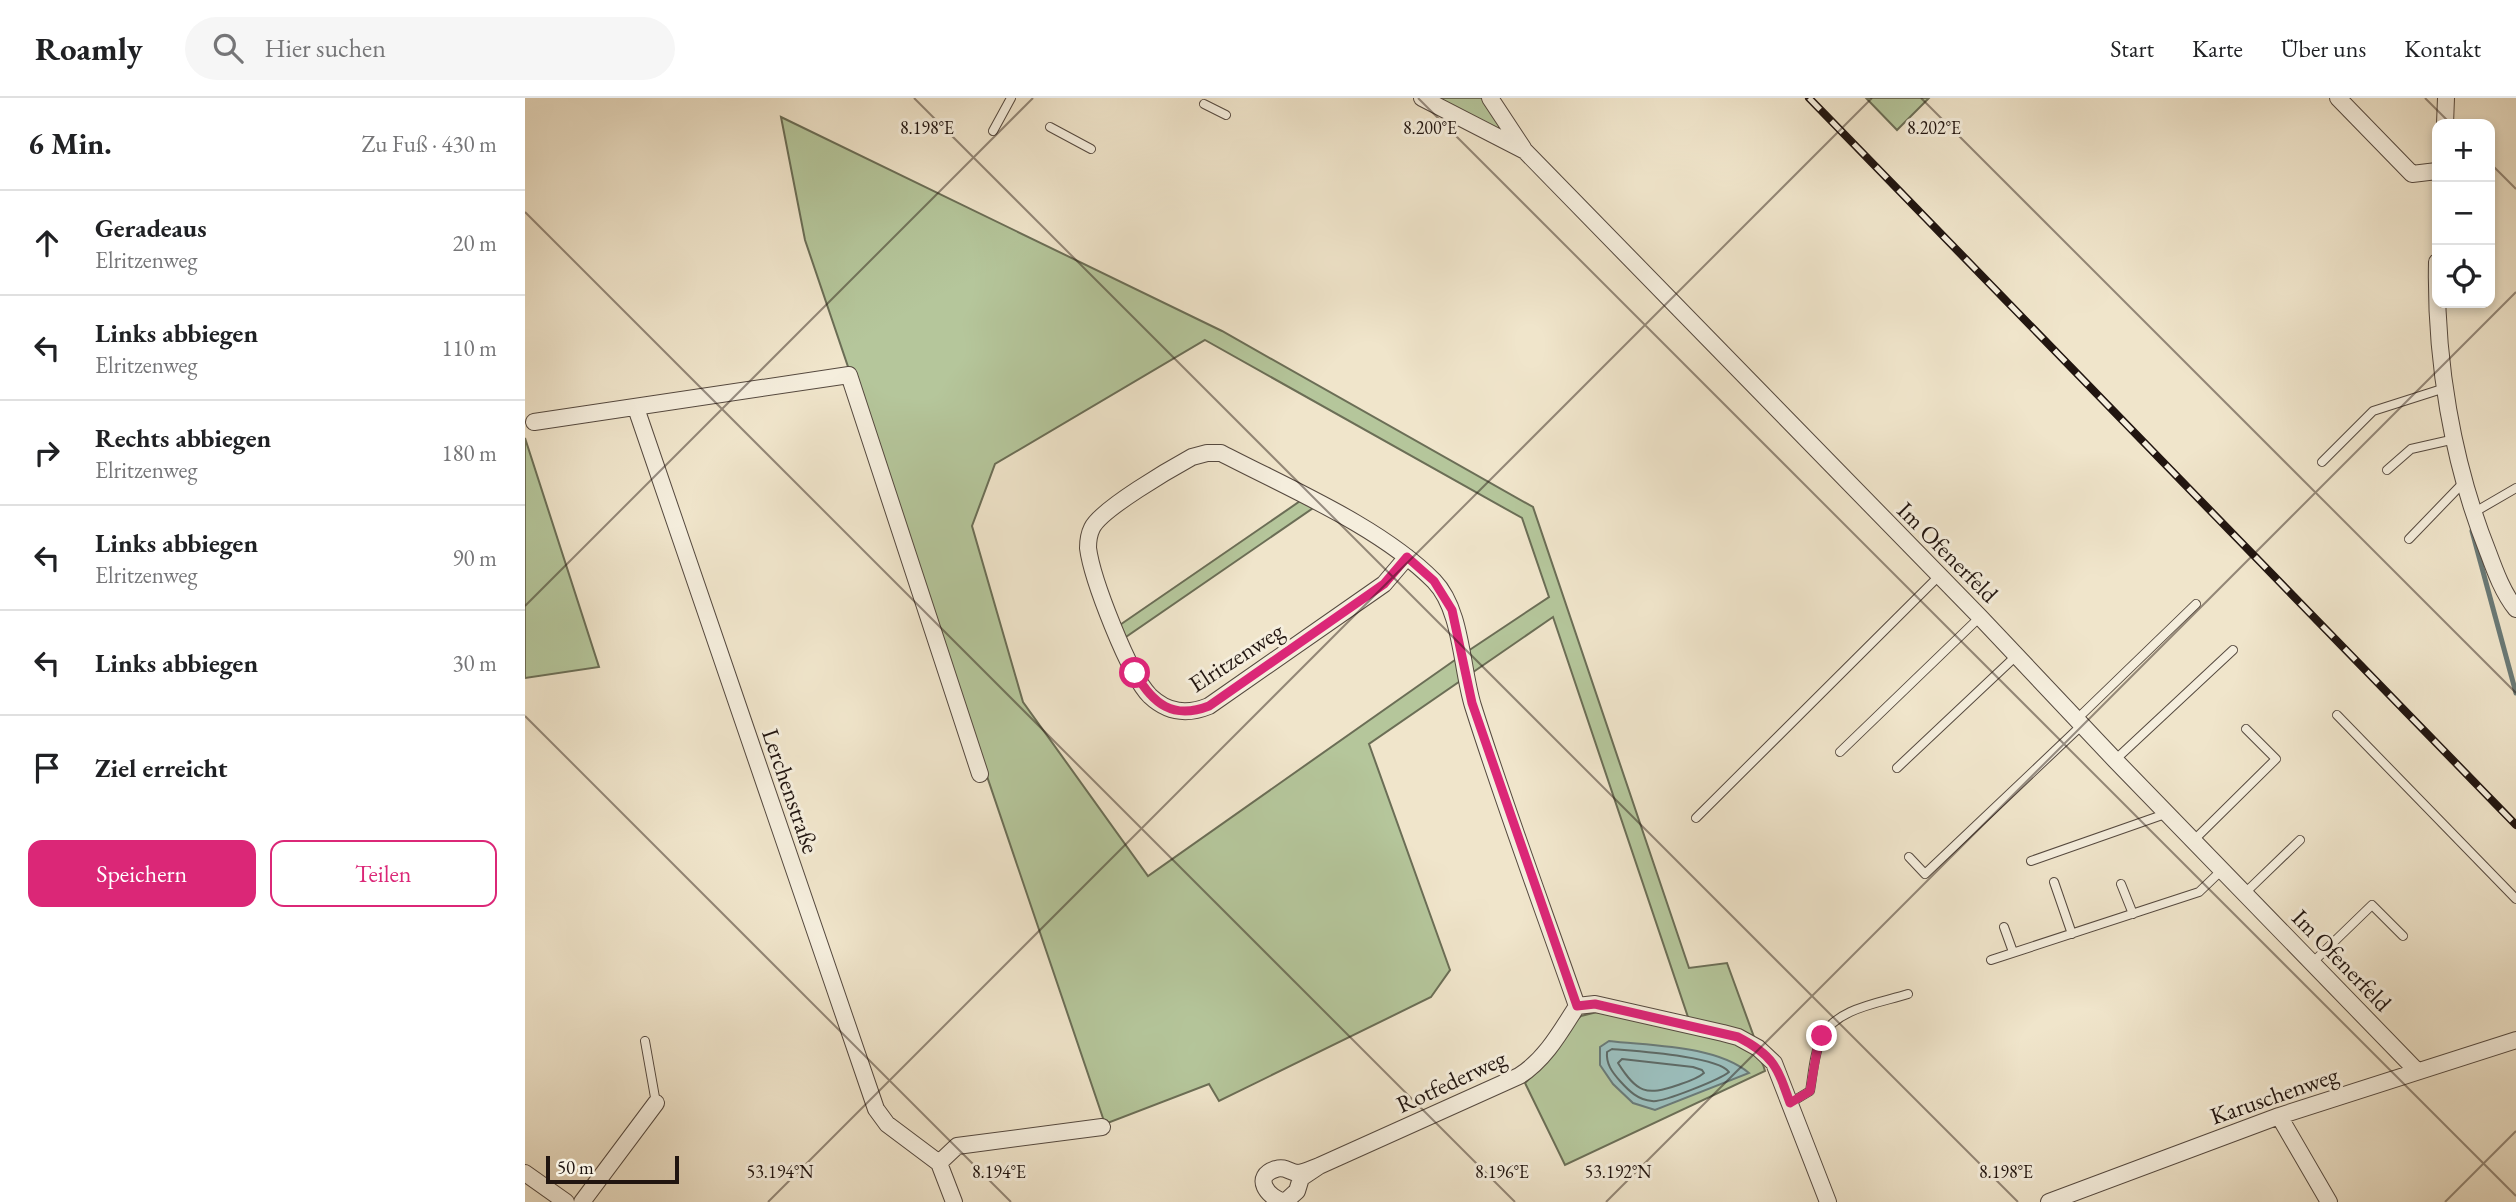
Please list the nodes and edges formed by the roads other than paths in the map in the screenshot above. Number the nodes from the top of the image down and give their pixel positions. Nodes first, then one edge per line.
1 (1011, 98) edge
2 (1422, 98) edge
3 (1490, 98) edge
4 (2338, 98) edge
5 (2446, 98) edge
6 (1204, 104) dead end
7 (1226, 115) dead end
8 (2445, 119) edge
9 (1050, 127) dead end
10 (993, 131) dead end
11 (1091, 149) dead end
12 (1525, 151) junction
13 (2432, 172) edge
14 (2437, 308) edge
15 (2446, 388) junction
16 (636, 408) junction
17 (534, 422) dead end
18 (2455, 439) junction
19 (2322, 462) dead end
20 (2387, 470) dead end
21 (2464, 482) junction
22 (2516, 488) edge
23 (2473, 514) junction
24 (2409, 539) dead end
25 (1407, 557) junction
26 (1939, 576) junction
27 (2196, 604) dead end
28 (2516, 610) edge
29 (1980, 617) junction
30 (2233, 650) dead end
31 (2016, 656) junction
32 (2337, 715) dead end
33 (2079, 722) junction
34 (2246, 729) dead end
35 (1840, 752) dead end
36 (2115, 760) junction
37 (1897, 768) dead end
38 (980, 774) dead end
39 (2168, 813) junction
40 (1696, 818) dead end
41 (2195, 840) junction
42 (2300, 840) dead end
43 (1909, 857) dead end
44 (2031, 861) dead end
45 (2223, 869) junction
46 (2054, 882) dead end
47 (2121, 884) dead end
48 (2246, 892) junction
49 (2516, 899) edge
50 (2133, 914) junction
51 (2004, 927) dead end
52 (2072, 934) junction
53 (2403, 936) dead end
54 (2013, 952) junction
55 (1991, 960) dead end
56 (2312, 963) junction
57 (1908, 994) dead end
58 (1577, 1006) junction
59 (2516, 1040) edge
60 (645, 1041) dead end
61 (2417, 1071) junction
62 (656, 1103) joint
63 (1790, 1103) junction
64 (2279, 1116) junction
65 (1102, 1127) dead end
66 (939, 1163) junction
67 (1319, 1166) dead end
68 (525, 1173) edge
69 (566, 1202) edge
70 (582, 1202) edge
71 (954, 1202) edge
72 (1828, 1202) edge
73 (2049, 1202) edge
74 (2329, 1202) edge

1 - 10 lane
2 - 12 street, Im Ofenerfeld
3 - 12 street
4 - 13 street
5 - 8 street
6 - 7 lane
9 - 11 lane
12 - 26 street, Im Ofenerfeld
14 - 15 street
15 - 18 street
15 - 19 lane
16 - 17 street
16 - 38 street
16 - 66 street, Lerchenstraße
18 - 20 lane
18 - 21 street
21 - 23 street
21 - 24 lane
22 - 23 lane
23 - 28 street
25 - 25 street, Elritzenweg
25 - 58 street, Elritzenweg
26 - 29 street, Im Ofenerfeld
26 - 40 lane
27 - 33 lane
29 - 31 street, Im Ofenerfeld
29 - 35 lane
30 - 36 lane
31 - 33 street, Im Ofenerfeld
31 - 37 lane
32 - 49 lane
33 - 36 street, Im Ofenerfeld
33 - 43 lane
34 - 41 lane
36 - 39 street, Im Ofenerfeld
39 - 41 street, Im Ofenerfeld
39 - 44 lane
41 - 45 street, Im Ofenerfeld
42 - 48 lane
45 - 48 street, Im Ofenerfeld
45 - 50 lane
46 - 52 lane
47 - 50 lane
48 - 56 street, Im Ofenerfeld
50 - 52 lane
51 - 54 lane
52 - 54 lane
53 - 56 lane
54 - 55 lane
56 - 61 street, Im Ofenerfeld
57 - 63 lane
58 - 63 street
58 - 67 street, Rotfederweg
59 - 61 street, Karuschenweg
60 - 62 lane
61 - 64 street, Karuschenweg
62 - 70 street
63 - 72 street
64 - 73 street, Karuschenweg
64 - 74 street
65 - 66 street
66 - 71 street
68 - 69 street

